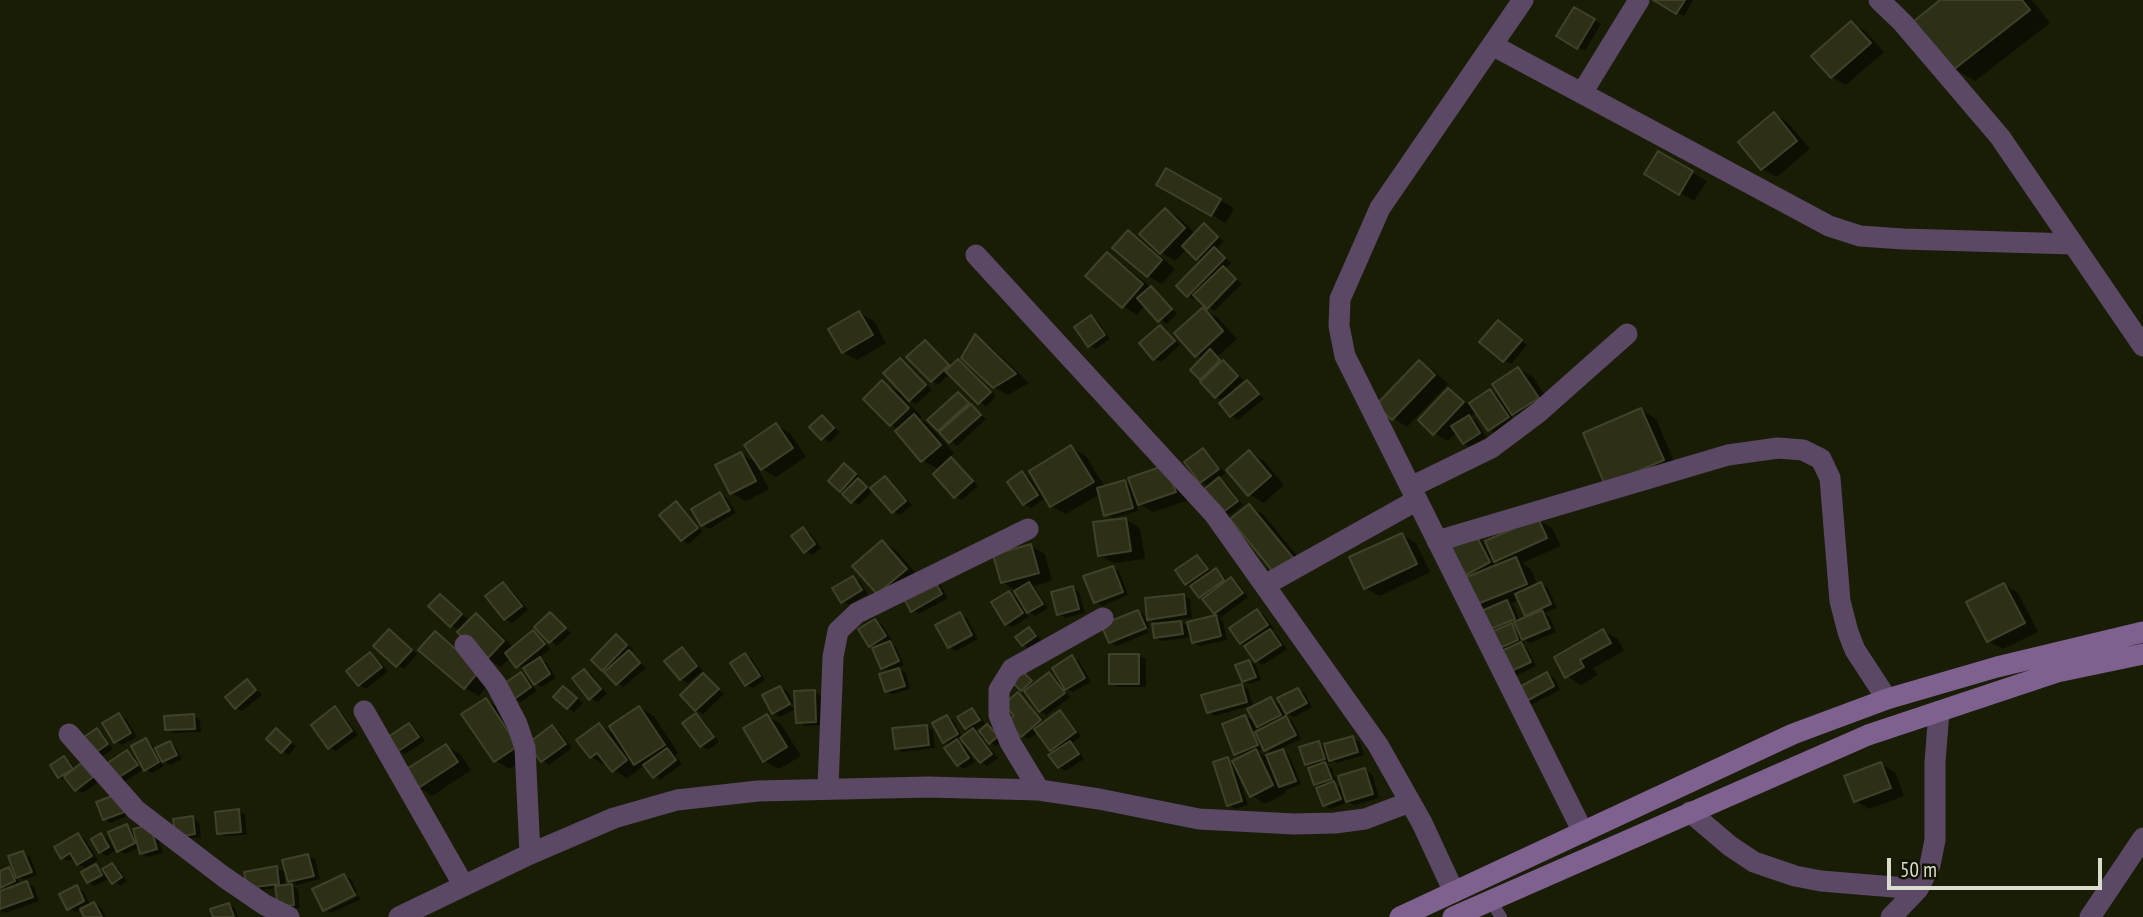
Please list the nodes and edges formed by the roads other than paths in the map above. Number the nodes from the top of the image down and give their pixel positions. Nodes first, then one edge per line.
1 (1523, 0) edge
2 (1879, 0) edge
3 (1636, 2) edge
4 (1492, 45) junction
5 (1582, 93) junction
6 (2073, 244) junction
7 (976, 255) dead end
8 (1627, 334) dead end
9 (2143, 346) edge
10 (1414, 494) junction
11 (1028, 528) dead end
12 (1437, 541) junction
13 (1265, 586) junction
14 (1103, 618) dead end
15 (2143, 632) edge
16 (465, 645) dead end
17 (2143, 654) edge
18 (1888, 699) junction
19 (364, 711) dead end
20 (1940, 711) junction
21 (69, 734) dead end
22 (828, 788) junction
23 (1039, 790) junction
24 (1410, 802) junction
25 (1690, 812) junction
26 (1583, 832) junction
27 (2143, 838) edge
28 (530, 854) junction
29 (464, 886) junction
30 (1918, 889) junction
31 (1454, 892) junction
32 (1496, 908) edge
33 (289, 917) edge
34 (399, 917) edge
35 (1400, 917) edge
36 (1453, 917) edge
37 (1891, 917) edge
38 (2090, 917) edge

1 - 4 street
2 - 6 street
3 - 5 street
4 - 5 street
4 - 10 street
5 - 6 street
6 - 9 street
7 - 13 street
8 - 10 street
10 - 12 street
10 - 13 street
11 - 22 street
12 - 18 street
12 - 26 street
13 - 24 street
14 - 23 street
15 - 18 street
16 - 28 street
17 - 20 street
18 - 26 street
19 - 29 street
20 - 25 street
20 - 30 street
21 - 33 street
22 - 23 street
22 - 28 street
23 - 24 street
24 - 31 street
25 - 30 street
25 - 32 street
26 - 31 street
27 - 38 street
28 - 29 street
29 - 34 street
30 - 37 street
31 - 35 street
32 - 36 street

